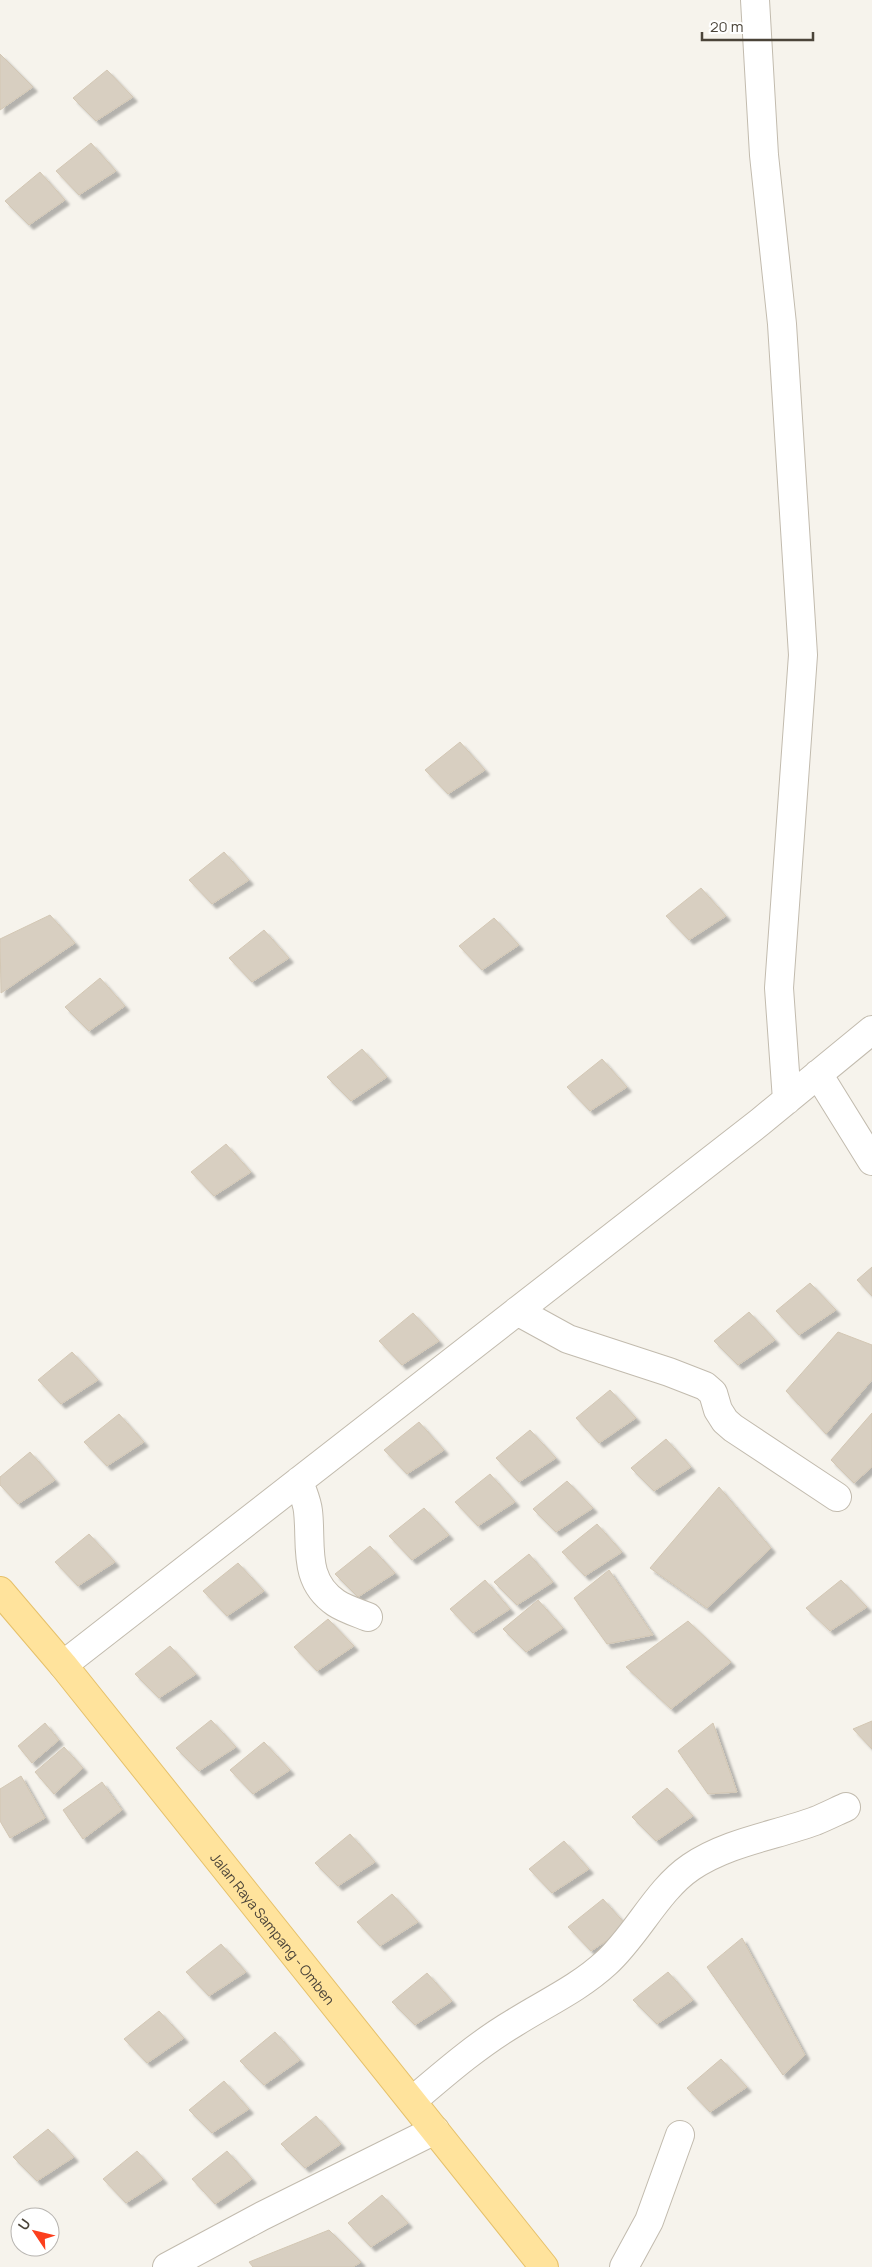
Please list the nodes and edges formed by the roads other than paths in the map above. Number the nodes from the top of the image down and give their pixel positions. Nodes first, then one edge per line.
1 (755, 0) edge
2 (872, 1030) edge
3 (818, 1074) junction
4 (787, 1100) junction
5 (872, 1160) edge
6 (518, 1311) junction
7 (299, 1481) junction
8 (837, 1498) dead end
9 (0, 1590) edge
10 (368, 1617) dead end
11 (63, 1665) junction
12 (846, 1807) dead end
13 (412, 2101) junction
14 (436, 2130) junction
15 (680, 2135) dead end
16 (168, 2267) edge
17 (544, 2267) edge
18 (624, 2267) edge

1 - 4 street
2 - 3 street
3 - 4 street
3 - 5 street
4 - 6 street
6 - 7 street
6 - 8 street
7 - 10 street
7 - 11 street
9 - 11 main road, Jalan Raya Sampang - Omben
11 - 13 main road, Jalan Raya Sampang - Omben
12 - 13 street
13 - 14 main road, Jalan Raya Sampang - Omben
14 - 16 street
14 - 17 main road, Jalan Raya Sampang - Omben
15 - 18 street

